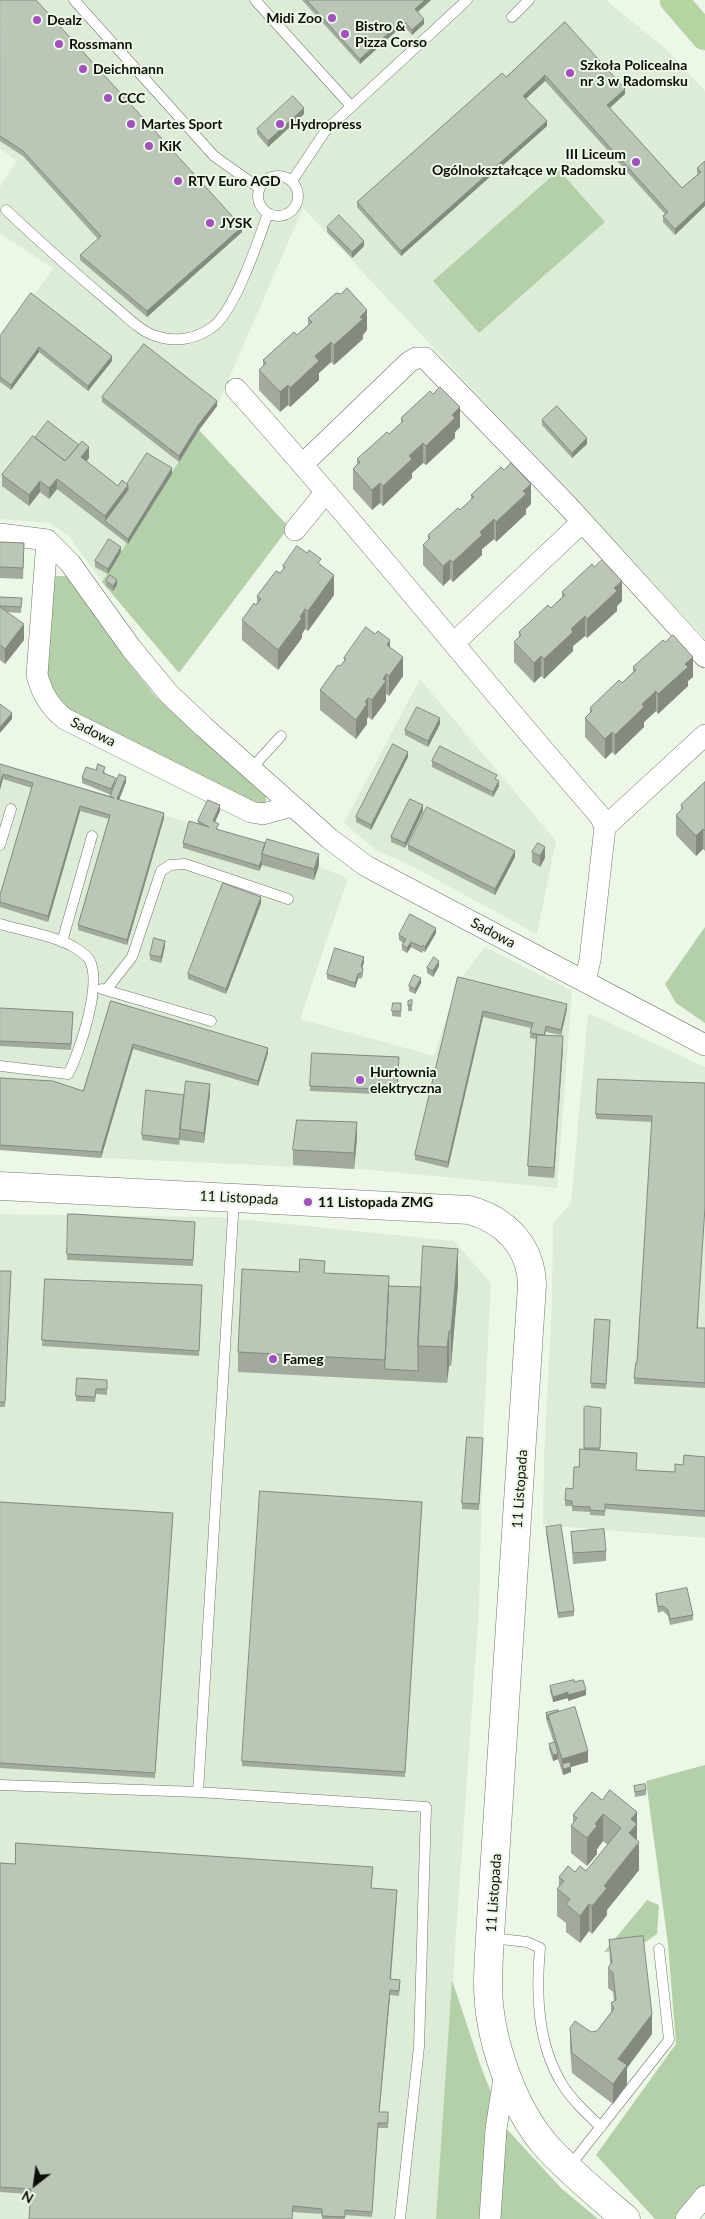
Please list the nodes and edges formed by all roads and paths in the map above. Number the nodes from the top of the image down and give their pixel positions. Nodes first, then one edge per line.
1 (74, 0) edge
2 (255, 0) edge
3 (529, 0) edge
4 (674, 0) edge
5 (463, 1) edge
6 (512, 17) dead end
7 (705, 36) edge
8 (351, 106) junction
9 (292, 181) junction
10 (259, 188) junction
11 (6, 210) dead end
12 (268, 213) junction
13 (236, 389) dead end
14 (303, 464) junction
15 (326, 492) junction
16 (581, 523) junction
17 (295, 530) dead end
18 (0, 534) edge
19 (48, 540) junction
20 (454, 643) junction
21 (705, 657) edge
22 (705, 735) edge
23 (281, 736) dead end
24 (251, 769) junction
25 (292, 806) junction
26 (11, 809) dead end
27 (605, 827) junction
28 (92, 836) dead end
29 (0, 845) edge
30 (288, 899) dead end
31 (0, 924) edge
32 (62, 942) junction
33 (585, 981) junction
34 (94, 987) junction
35 (106, 990) junction
36 (211, 1021) dead end
37 (705, 1045) edge
38 (0, 1066) edge
39 (0, 1186) edge
40 (234, 1198) junction
41 (0, 1785) edge
42 (198, 1792) junction
43 (490, 1938) junction
44 (659, 1950) dead end
45 (505, 2072) junction
46 (601, 2127) junction
47 (569, 2168) junction
48 (705, 2196) edge
49 (400, 2219) edge
50 (490, 2219) edge
51 (626, 2219) edge
52 (686, 2219) edge

1 - 10 lane
2 - 8 lane
3 - 6 lane
4 - 7 main road
5 - 8 lane
8 - 9 lane
9 - 10 lane
9 - 12 lane
10 - 12 lane
11 - 12 lane
13 - 14 street
14 - 15 street
14 - 16 street
15 - 17 street
15 - 20 street
16 - 20 street
16 - 21 street
18 - 19 street
19 - 24 street, Sadowa
19 - 25 street, Sadowa
20 - 27 street
22 - 27 street
23 - 24 lane
24 - 25 street, Sadowa
25 - 33 street, Sadowa
26 - 29 lane
27 - 33 street
28 - 32 lane
30 - 35 lane
31 - 32 lane
32 - 34 lane
33 - 37 street, Sadowa
34 - 35 lane
34 - 38 lane
35 - 36 lane
39 - 40 street, 11 Listopada
40 - 42 lane
40 - 43 street, 11 Listopada
41 - 42 lane
42 - 49 lane
43 - 45 street, 11 Listopada
43 - 46 lane
44 - 46 lane
45 - 47 street, 11 Listopada
45 - 50 street
46 - 47 lane
47 - 51 street, 11 Listopada
48 - 52 street

